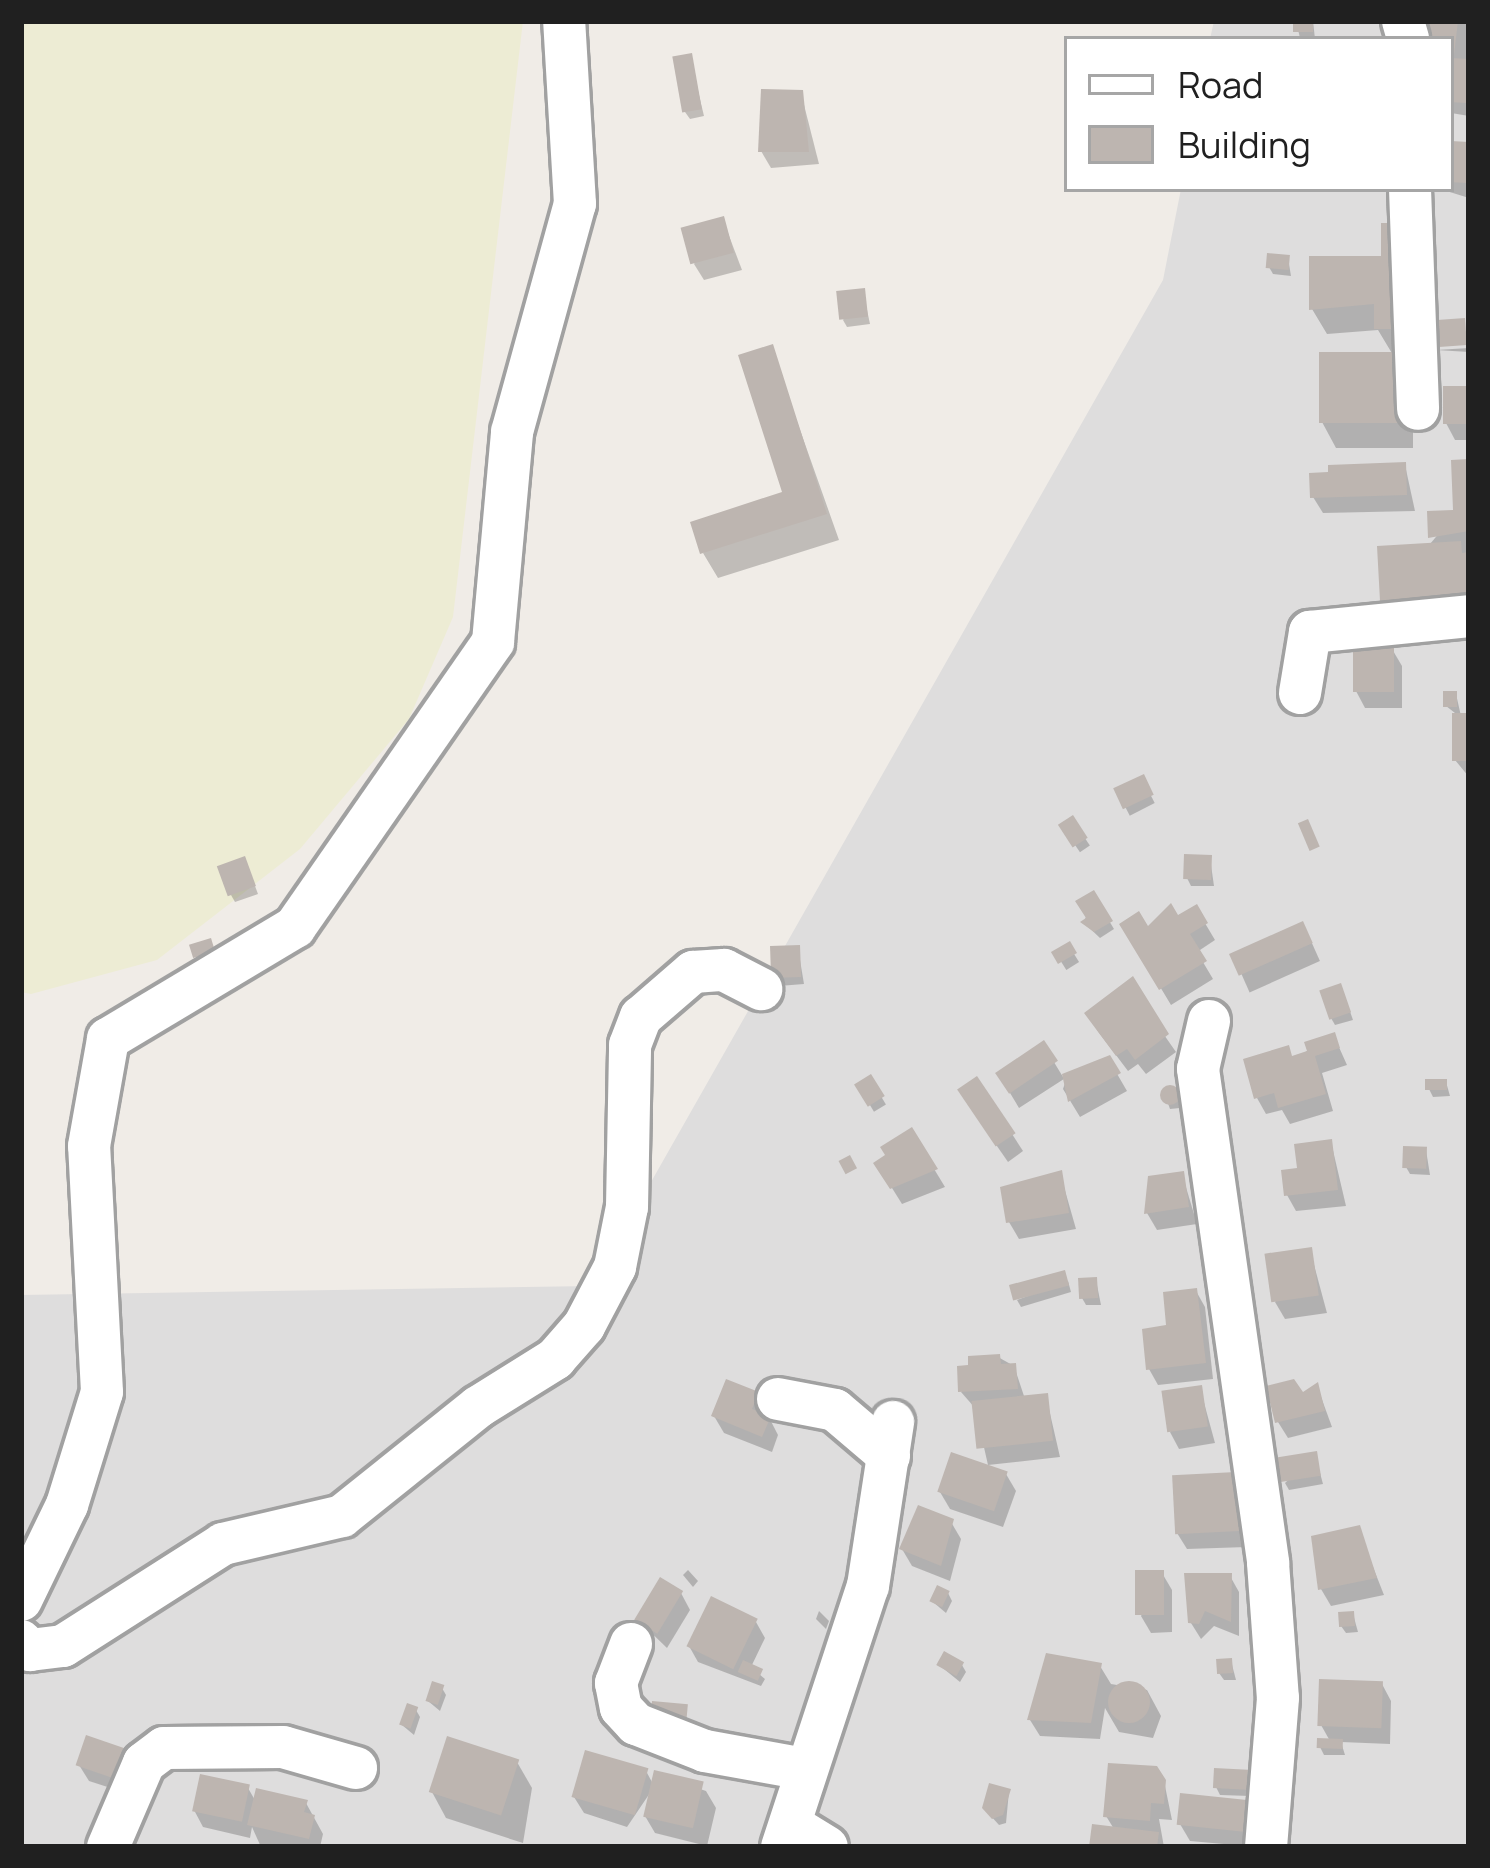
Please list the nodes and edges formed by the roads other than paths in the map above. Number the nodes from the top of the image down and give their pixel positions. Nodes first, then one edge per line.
1 (564, 21) edge
2 (1410, 192) edge
3 (1418, 409) dead end
4 (1469, 616) edge
5 (1300, 693) dead end
6 (760, 989) dead end
7 (1209, 1021) dead end
8 (778, 1399) dead end
9 (21, 1600) edge
10 (21, 1641) edge
11 (631, 1643) dead end
12 (356, 1768) dead end
13 (806, 1768) junction
14 (787, 1836) edge
15 (108, 1847) edge
16 (827, 1847) edge
17 (1266, 1847) edge

1 - 9 street
2 - 3 street
4 - 5 street
6 - 10 street
7 - 17 street
8 - 13 street
11 - 13 street
12 - 15 street
13 - 14 street
14 - 16 street

